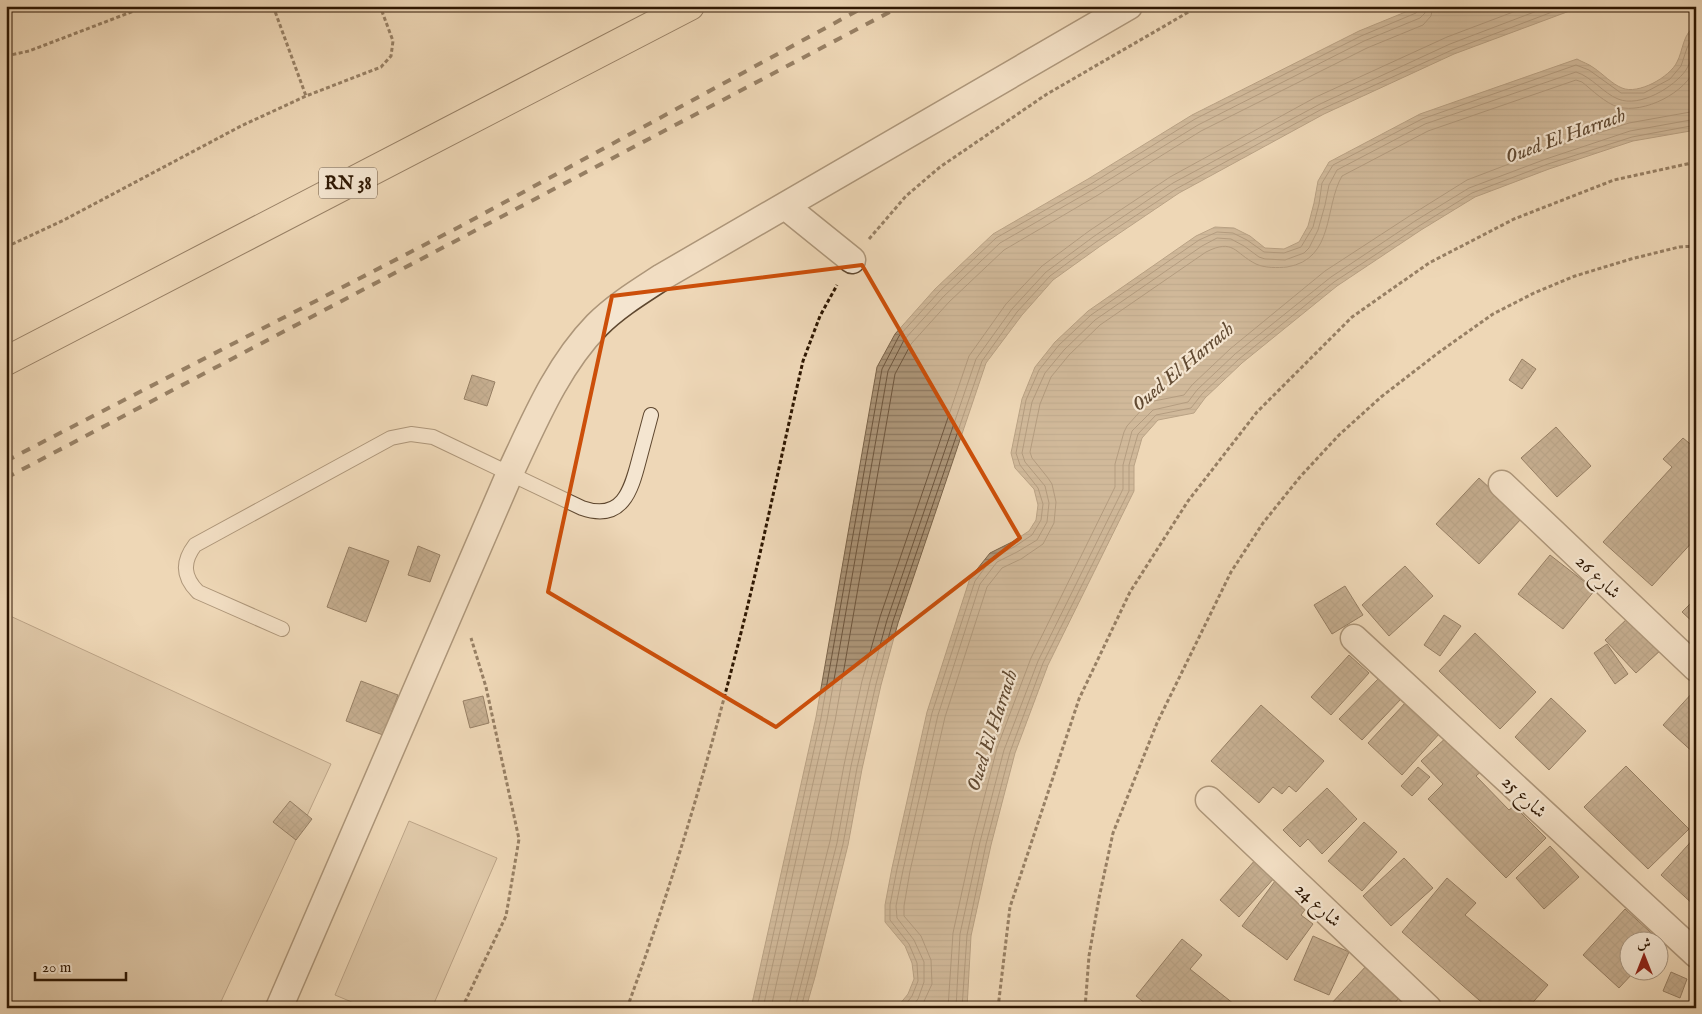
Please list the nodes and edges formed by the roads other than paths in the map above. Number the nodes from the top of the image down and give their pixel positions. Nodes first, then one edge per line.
1 (690, 6) edge
2 (1129, 6) edge
3 (784, 206) junction
4 (852, 260) road end
5 (6, 361) edge
6 (650, 416) dead end
7 (510, 473) junction
8 (1502, 484) dead end
9 (282, 629) dead end
10 (1354, 638) dead end
11 (1696, 668) edge
12 (1209, 800) dead end
13 (1696, 954) edge
14 (279, 1008) edge
15 (1428, 1008) edge

1 - 5 main road, RN 38
2 - 3 street
3 - 4 street
3 - 7 street
6 - 7 lane
7 - 9 lane
7 - 14 street
8 - 11 street, شارع 26
10 - 13 street, شارع 25
12 - 15 street, شارع 24

